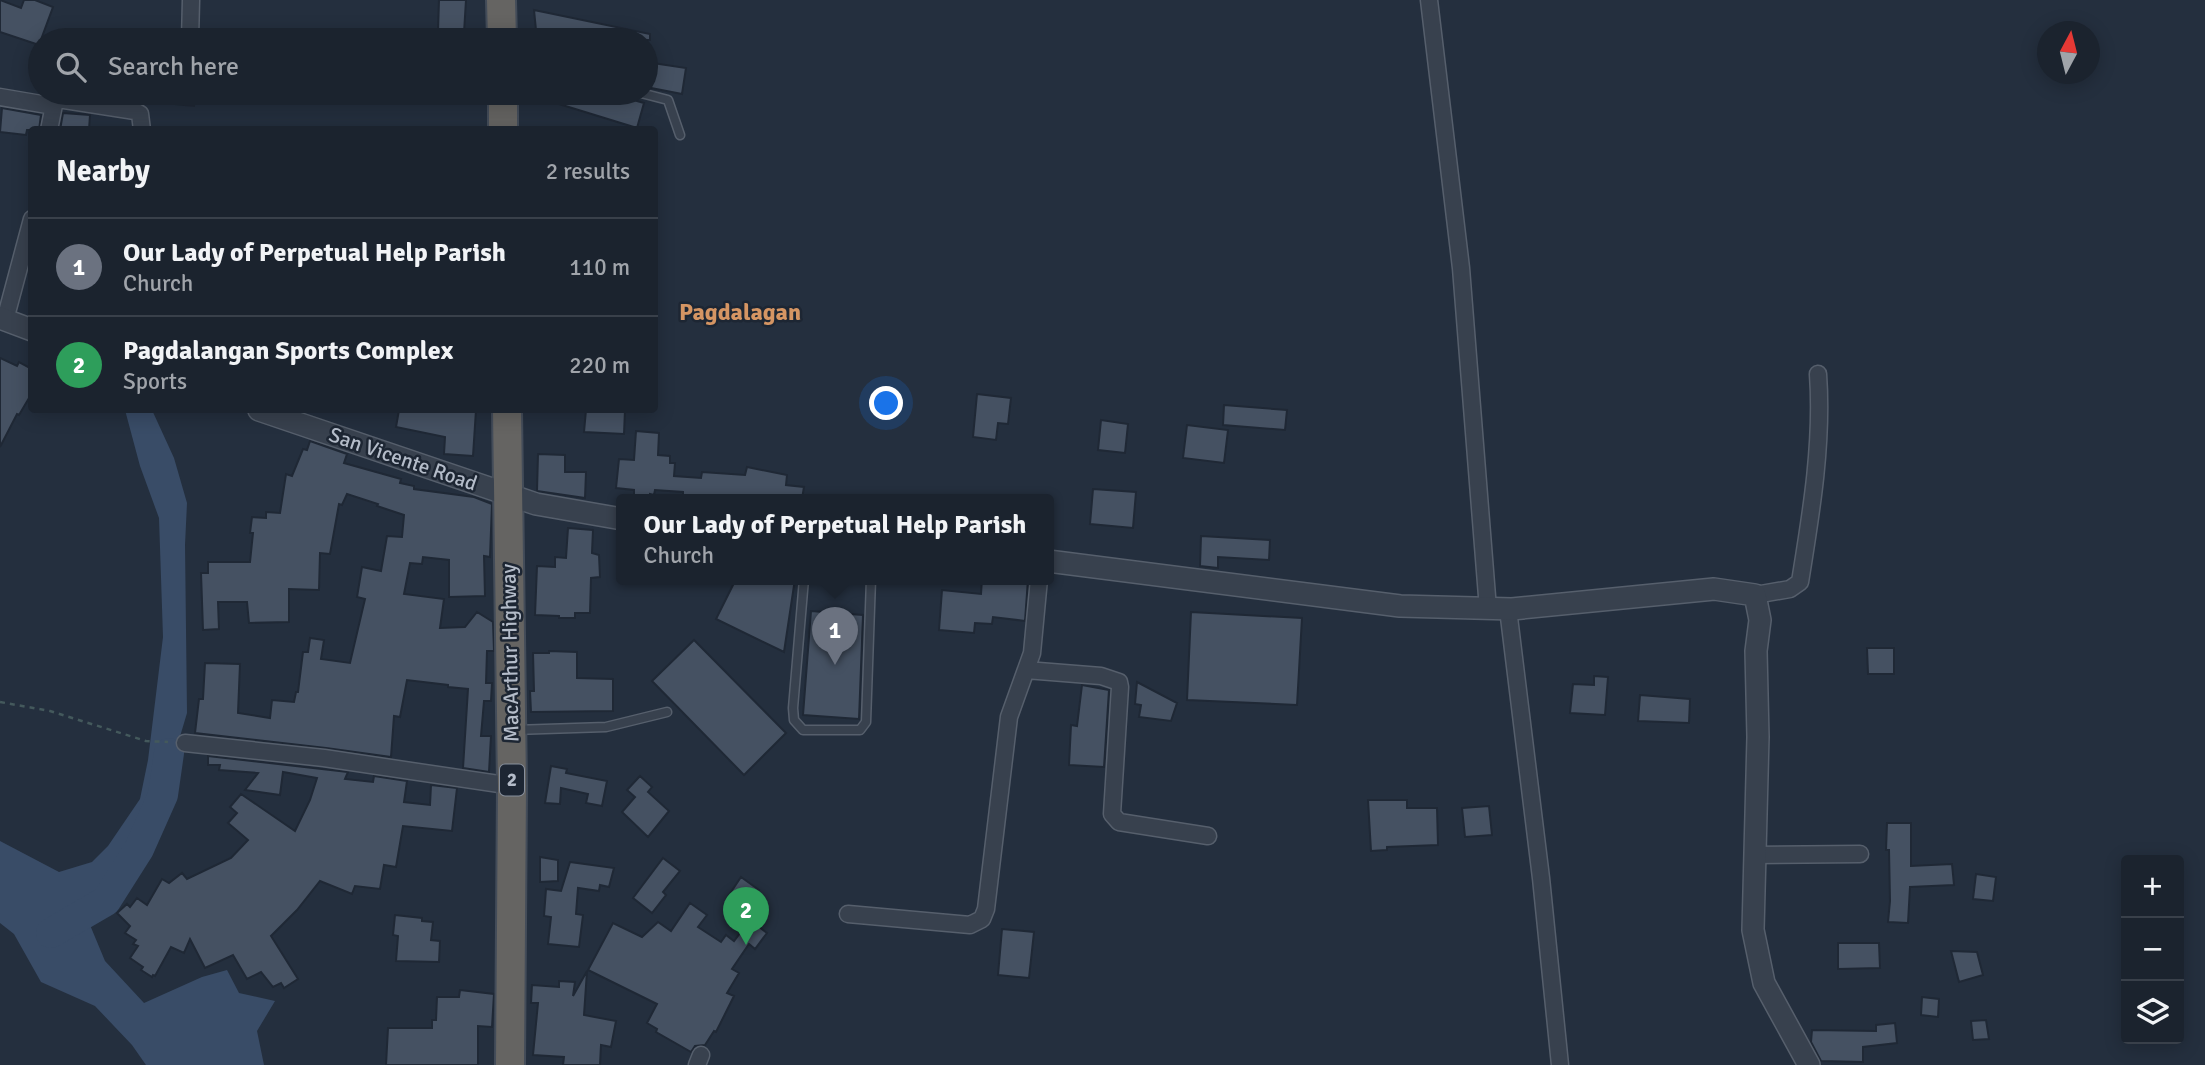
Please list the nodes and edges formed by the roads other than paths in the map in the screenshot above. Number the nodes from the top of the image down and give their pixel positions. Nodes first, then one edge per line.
1 (191, 0) edge
2 (501, 0) edge
3 (1429, 0) edge
4 (190, 28) edge
5 (502, 28) edge
6 (0, 97) edge
7 (658, 97) edge
8 (28, 102) edge
9 (48, 105) edge
10 (96, 105) edge
11 (503, 105) edge
12 (54, 106) joint
13 (50, 126) edge
14 (142, 126) edge
15 (503, 126) edge
16 (680, 135) dead end
17 (28, 233) edge
18 (3, 319) edge
19 (28, 328) edge
20 (1818, 374) dead end
21 (268, 413) edge
22 (507, 413) edge
23 (507, 495) junction
24 (616, 518) edge
25 (1054, 562) edge
26 (803, 585) edge
27 (872, 585) edge
28 (1038, 585) edge
29 (1755, 595) junction
30 (1498, 609) junction
31 (1026, 670) junction
32 (667, 712) dead end
33 (511, 730) junction
34 (185, 743) road end
35 (512, 786) junction
36 (1208, 836) dead end
37 (1860, 854) dead end
38 (1754, 855) junction
39 (848, 914) dead end
40 (510, 1065) edge
41 (1560, 1065) edge
42 (1809, 1065) edge

1 - 4 street
2 - 5 highway
3 - 30 street
6 - 8 street
7 - 16 lane
9 - 12 street
10 - 14 street
11 - 15 highway
12 - 13 street
17 - 18 street
18 - 19 street
20 - 29 street
21 - 23 street, San Vicente Road
22 - 23 highway, MacArthur Highway / 2
23 - 24 street, San Vicente Road
23 - 33 highway, MacArthur Highway / 2
25 - 30 street
26 - 27 lane
28 - 31 street
29 - 30 street
29 - 38 street
30 - 41 street
31 - 36 street
31 - 39 street
32 - 33 lane
33 - 35 highway, MacArthur Highway / 2
34 - 35 street
35 - 40 highway, MacArthur Highway / 2
37 - 38 street
38 - 42 street

